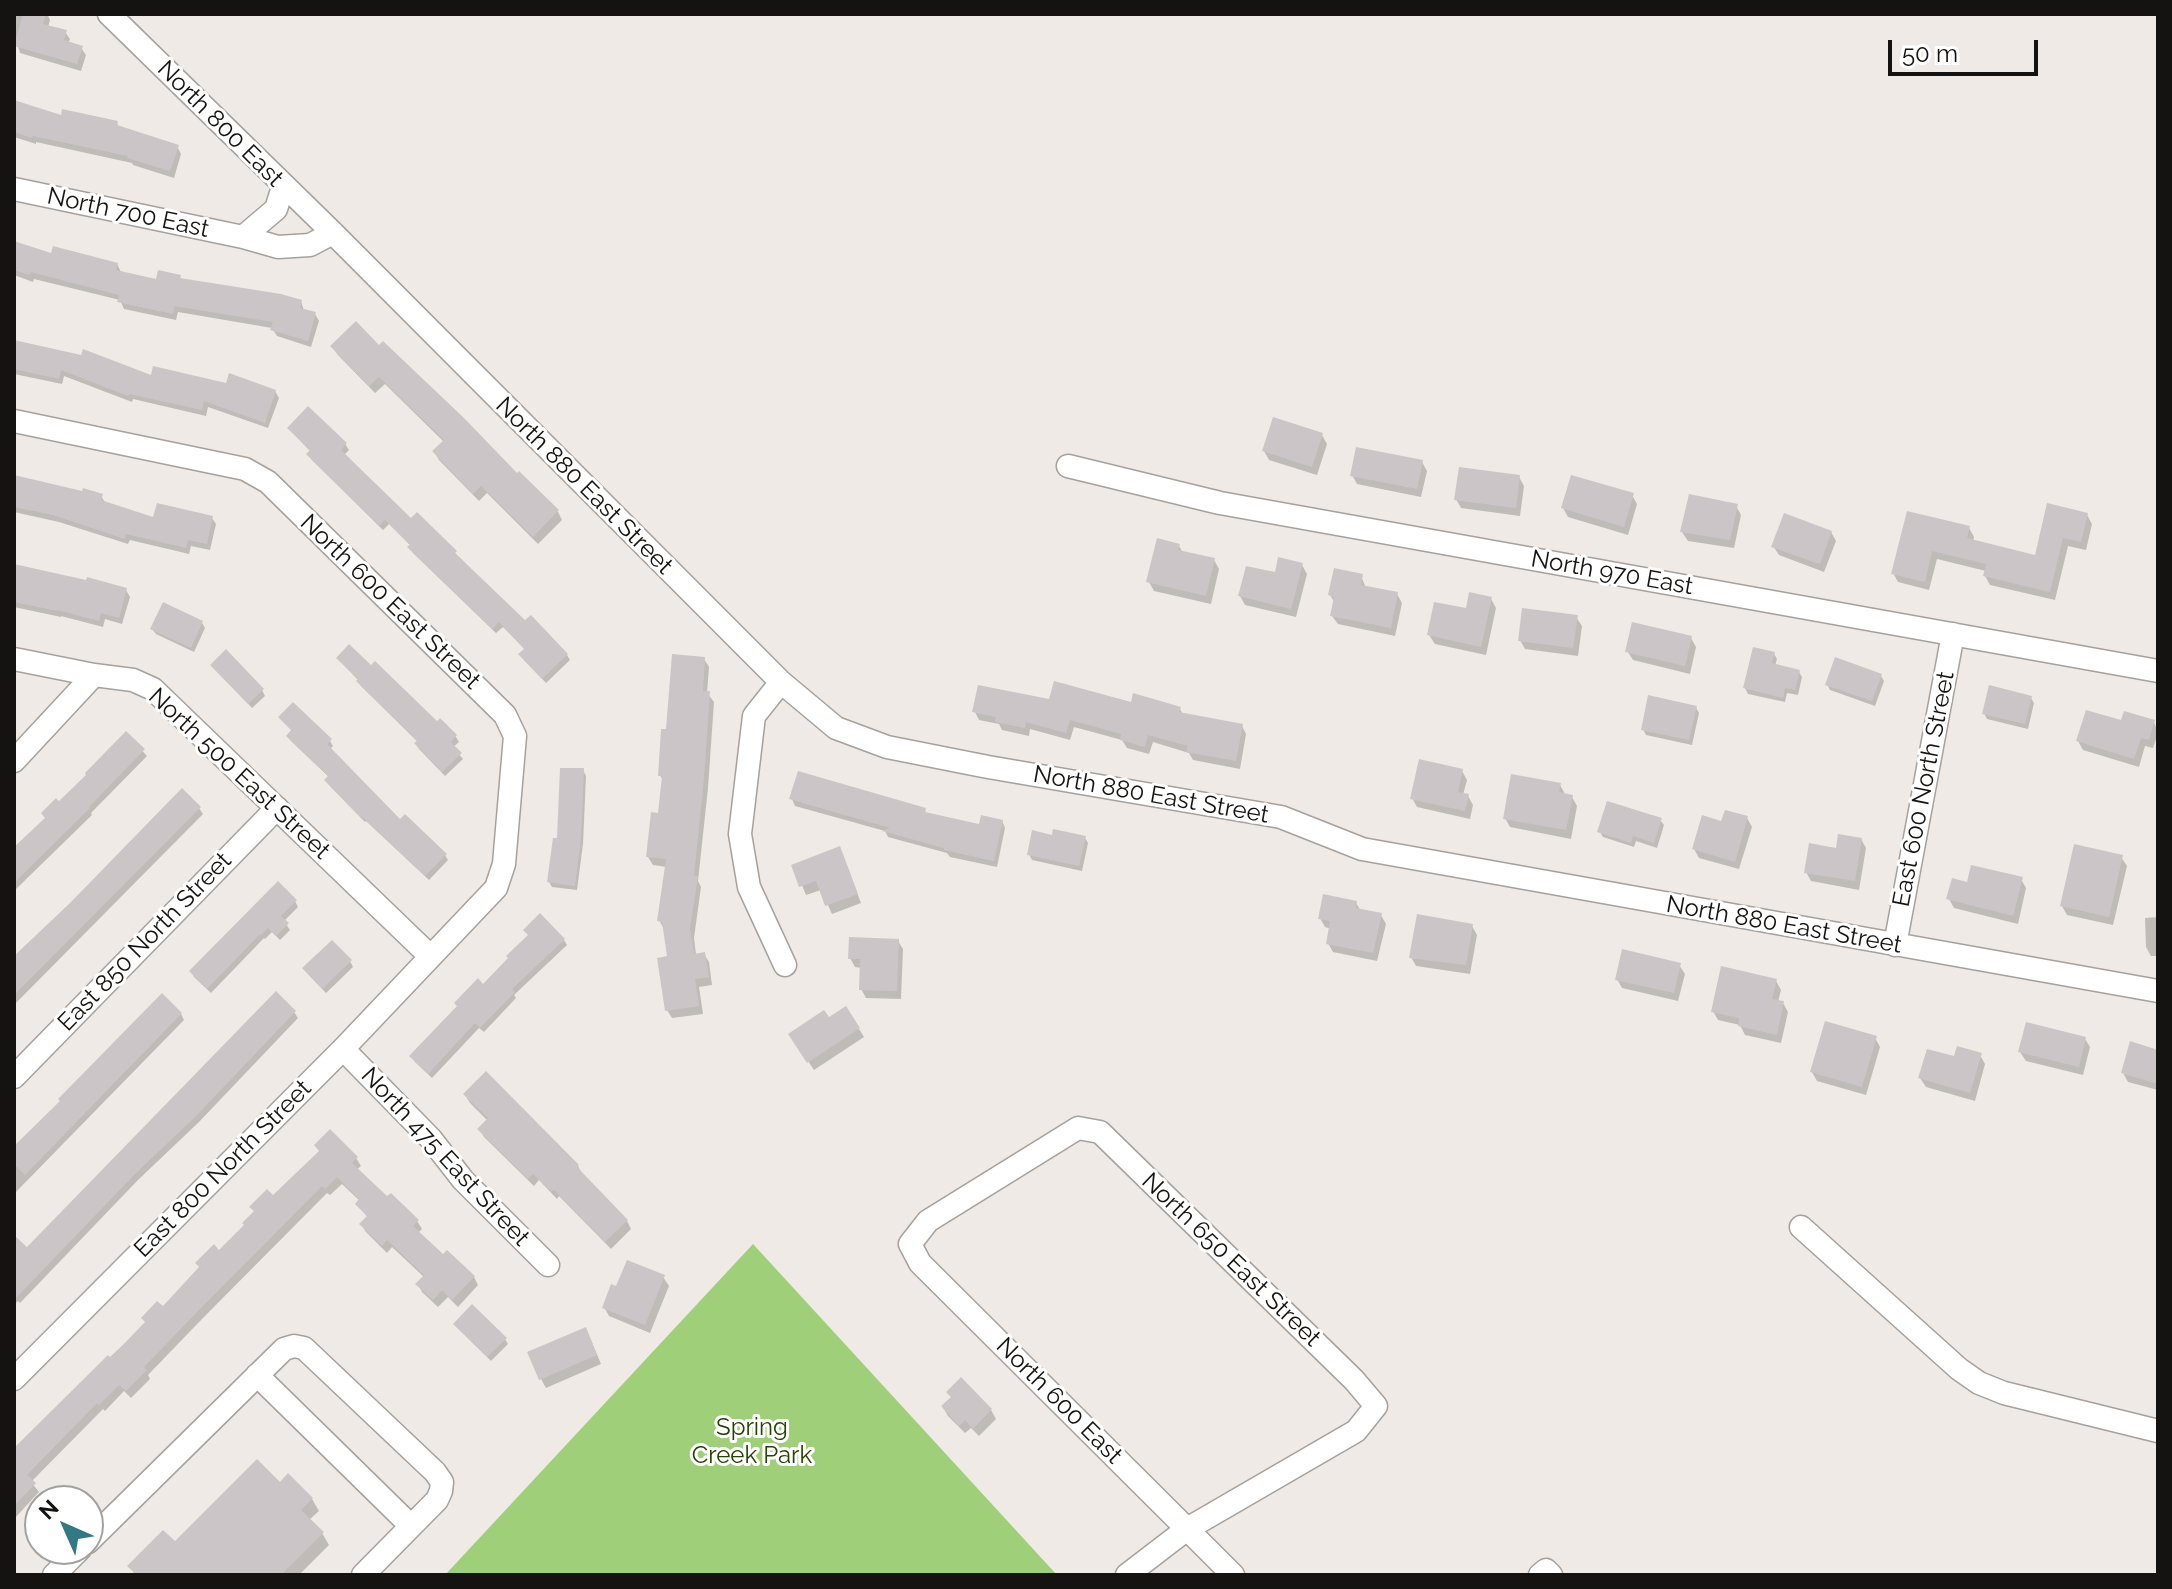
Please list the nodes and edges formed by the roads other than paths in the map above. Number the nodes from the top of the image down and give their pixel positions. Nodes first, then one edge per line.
1 (109, 14) edge
2 (283, 187) junction
3 (14, 189) edge
4 (333, 233) junction
5 (243, 237) junction
6 (14, 421) edge
7 (1068, 466) dead end
8 (1953, 634) junction
9 (14, 659) edge
10 (2158, 671) edge
11 (94, 675) junction
12 (781, 682) junction
13 (14, 761) edge
14 (277, 808) junction
15 (1895, 945) junction
16 (430, 956) junction
17 (785, 965) dead end
18 (2158, 991) edge
19 (343, 1049) junction
20 (14, 1077) edge
21 (1078, 1128) joint
22 (1801, 1227) dead end
23 (548, 1265) dead end
24 (257, 1375) junction
25 (14, 1379) edge
26 (2158, 1431) edge
27 (104, 1526) edge
28 (411, 1526) junction
29 (1187, 1529) junction
30 (363, 1575) edge
31 (1127, 1575) edge
32 (1233, 1575) edge

1 - 2 street, North 800 East
2 - 4 street, North 800 East
2 - 5 street, North 700 East
3 - 5 street, North 700 East
4 - 5 street, North 700 East
4 - 12 street, North 880 East Street
6 - 16 street, North 600 East Street
7 - 8 street, North 970 East
8 - 10 street, North 970 East
8 - 15 street, East 600 North Street
9 - 11 street, North 500 East Street
11 - 13 street
11 - 14 street, North 500 East Street
12 - 15 street, North 880 East Street
12 - 17 street
14 - 16 street, North 500 East Street
14 - 20 street, East 850 North Street
15 - 18 street, North 880 East Street
16 - 19 street, East 800 North Street
19 - 23 street, North 475 East Street
19 - 25 street, East 800 North Street
21 - 29 street, North 600 East
21 - 29 street, North 650 East Street
22 - 26 street
24 - 27 street
24 - 28 street
24 - 28 street
28 - 30 street
29 - 31 street
29 - 32 street, North 600 East

